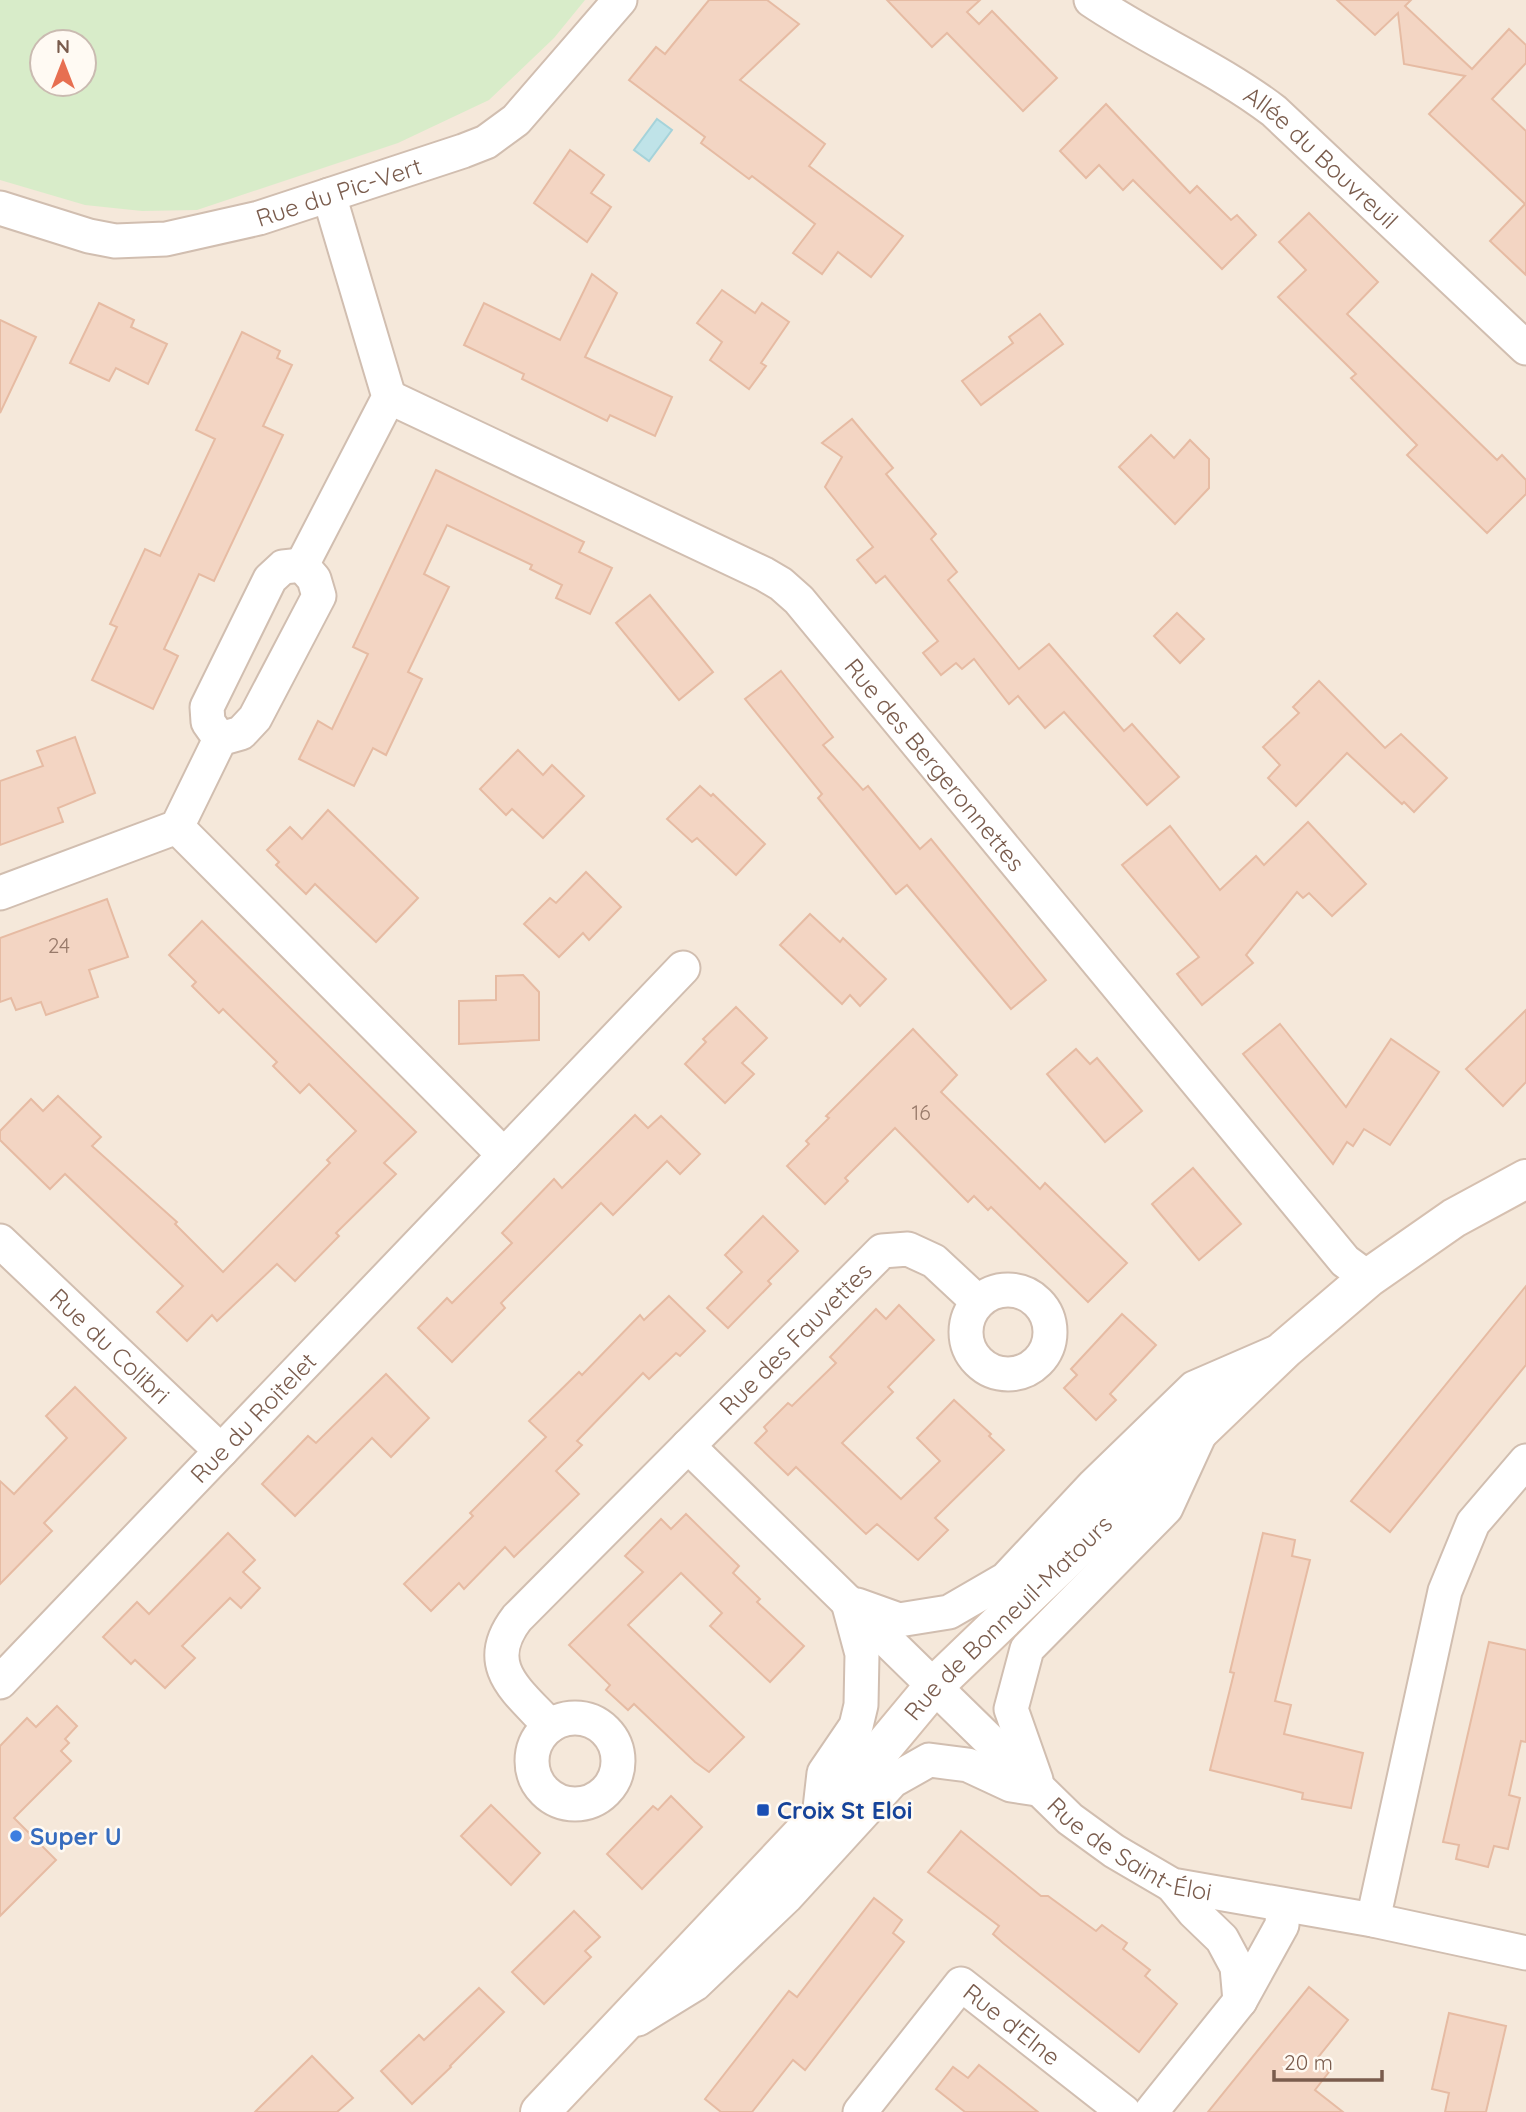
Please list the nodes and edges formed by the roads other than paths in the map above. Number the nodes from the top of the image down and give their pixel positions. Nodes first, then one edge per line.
1 (620, 0) edge
2 (1091, 0) edge
3 (329, 195) junction
4 (0, 208) edge
5 (1526, 348) edge
6 (389, 397) junction
7 (302, 565) junction
8 (220, 739) junction
9 (177, 827) junction
10 (0, 893) edge
11 (683, 968) dead end
12 (504, 1154) junction
13 (1526, 1179) edge
14 (0, 1241) edge
15 (1368, 1278) junction
16 (978, 1301) dead end
17 (1285, 1349) junction
18 (1202, 1429) junction
19 (688, 1446) junction
20 (221, 1451) junction
21 (1526, 1461) edge
22 (848, 1602) junction
23 (0, 1682) edge
24 (934, 1686) junction
25 (550, 1726) dead end
26 (1040, 1789) junction
27 (819, 1817) junction
28 (1172, 1885) junction
29 (1283, 1905) junction
30 (1373, 1920) junction
31 (1526, 1953) edge
32 (1240, 2001) junction
33 (614, 2034) junction
34 (540, 2112) edge
35 (860, 2112) edge
36 (1124, 2112) edge
37 (1151, 2112) edge

1 - 3 street, Rue du Pic-Vert
2 - 5 street, Allée du Bouvreuil
3 - 4 street, Rue du Pic-Vert
3 - 6 street
6 - 7 street
6 - 15 street, Rue des Bergeronnettes
7 - 8 street
7 - 8 street
8 - 9 street
9 - 10 street
9 - 12 street
11 - 12 street, Rue du Roitelet
12 - 20 street, Rue du Roitelet
13 - 15 main road, Rue de Bonneuil-Matours
14 - 20 street, Rue du Colibri
15 - 17 main road, Rue de Bonneuil-Matours
16 - 19 street, Rue des Fauvettes
17 - 18 main road, Rue de Bonneuil-Matours
17 - 22 street
18 - 24 main road, Rue de Bonneuil-Matours
18 - 26 street
19 - 22 street
19 - 25 street, Rue des Fauvettes
20 - 23 street, Rue du Roitelet
21 - 30 street
22 - 24 street
22 - 27 street
24 - 26 street, Rue de Saint-Éloi
24 - 27 main road, Rue de Bonneuil-Matours
26 - 28 street, Rue de Saint-Éloi
26 - 33 street
27 - 33 main road, Rue de Bonneuil-Matours
28 - 29 street, Rue de Saint-Éloi
28 - 32 street
29 - 30 street, Rue de Saint-Éloi
29 - 32 street
30 - 31 street, Rue de Saint-Éloi
32 - 37 street
33 - 34 main road, Rue de Bonneuil-Matours
35 - 36 street, Rue d'Elne

